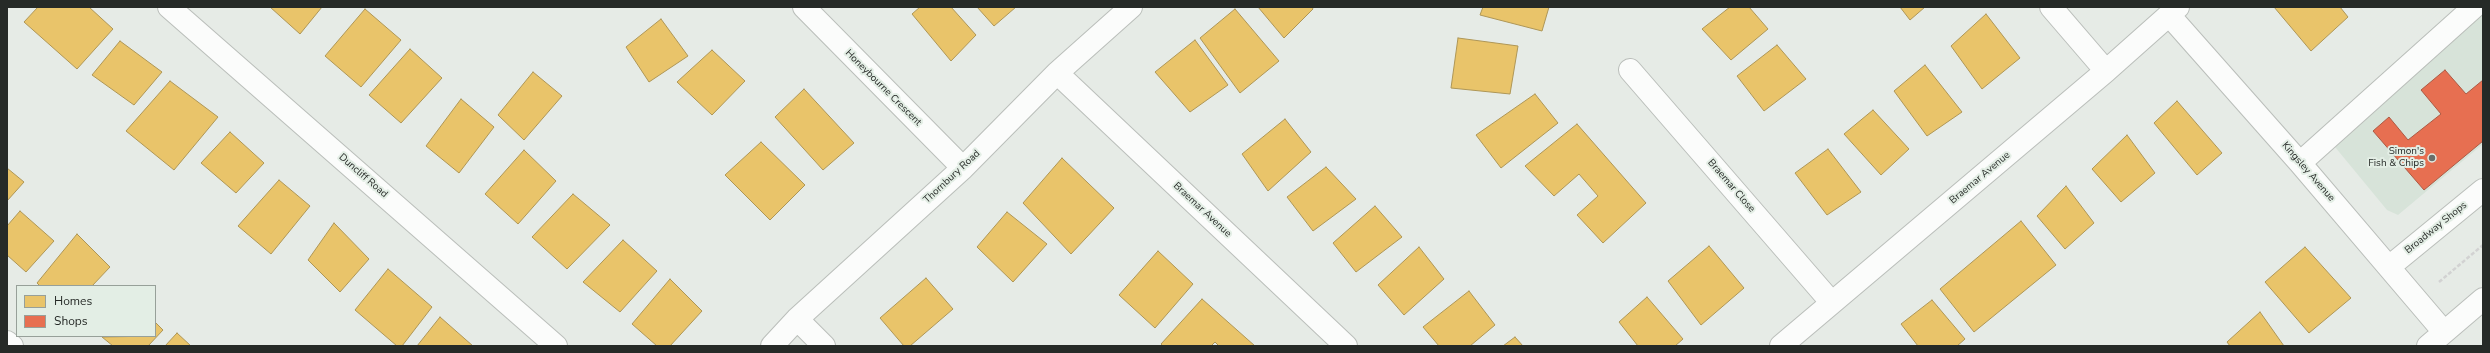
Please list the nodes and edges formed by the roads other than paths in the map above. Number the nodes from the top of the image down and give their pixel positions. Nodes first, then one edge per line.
1 (169, 7) edge
2 (804, 7) edge
3 (1131, 7) edge
4 (2051, 7) edge
5 (2474, 7) edge
6 (2173, 11) edge
7 (1630, 70) dead end
8 (2106, 71) junction
9 (1058, 73) junction
10 (2300, 163) junction
11 (963, 168) junction
12 (2483, 190) edge
13 (2389, 267) junction
14 (2483, 299) edge
15 (1832, 303) junction
16 (797, 319) junction
17 (2436, 339) edge
18 (7, 342) edge
19 (12, 346) edge
20 (556, 346) edge
21 (772, 346) edge
22 (824, 346) edge
23 (1346, 346) edge
24 (1781, 346) edge

1 - 20 street, Duncliff Road
2 - 11 street, Honeybourne Crescent
3 - 9 street, Thornbury Road
4 - 8 street
5 - 10 street
6 - 8 street, Braemar Avenue
6 - 10 street, Kingsley Avenue
7 - 15 street, Braemar Close
8 - 15 street, Braemar Avenue
9 - 11 street, Thornbury Road
9 - 23 street, Braemar Avenue
10 - 13 street, Kingsley Avenue
11 - 16 street, Thornbury Road
12 - 13 street, Broadway Shops
13 - 17 street, Kingsley Avenue
14 - 17 street
15 - 24 street, Braemar Avenue
16 - 21 street, Thornbury Road
16 - 22 street
18 - 19 street

